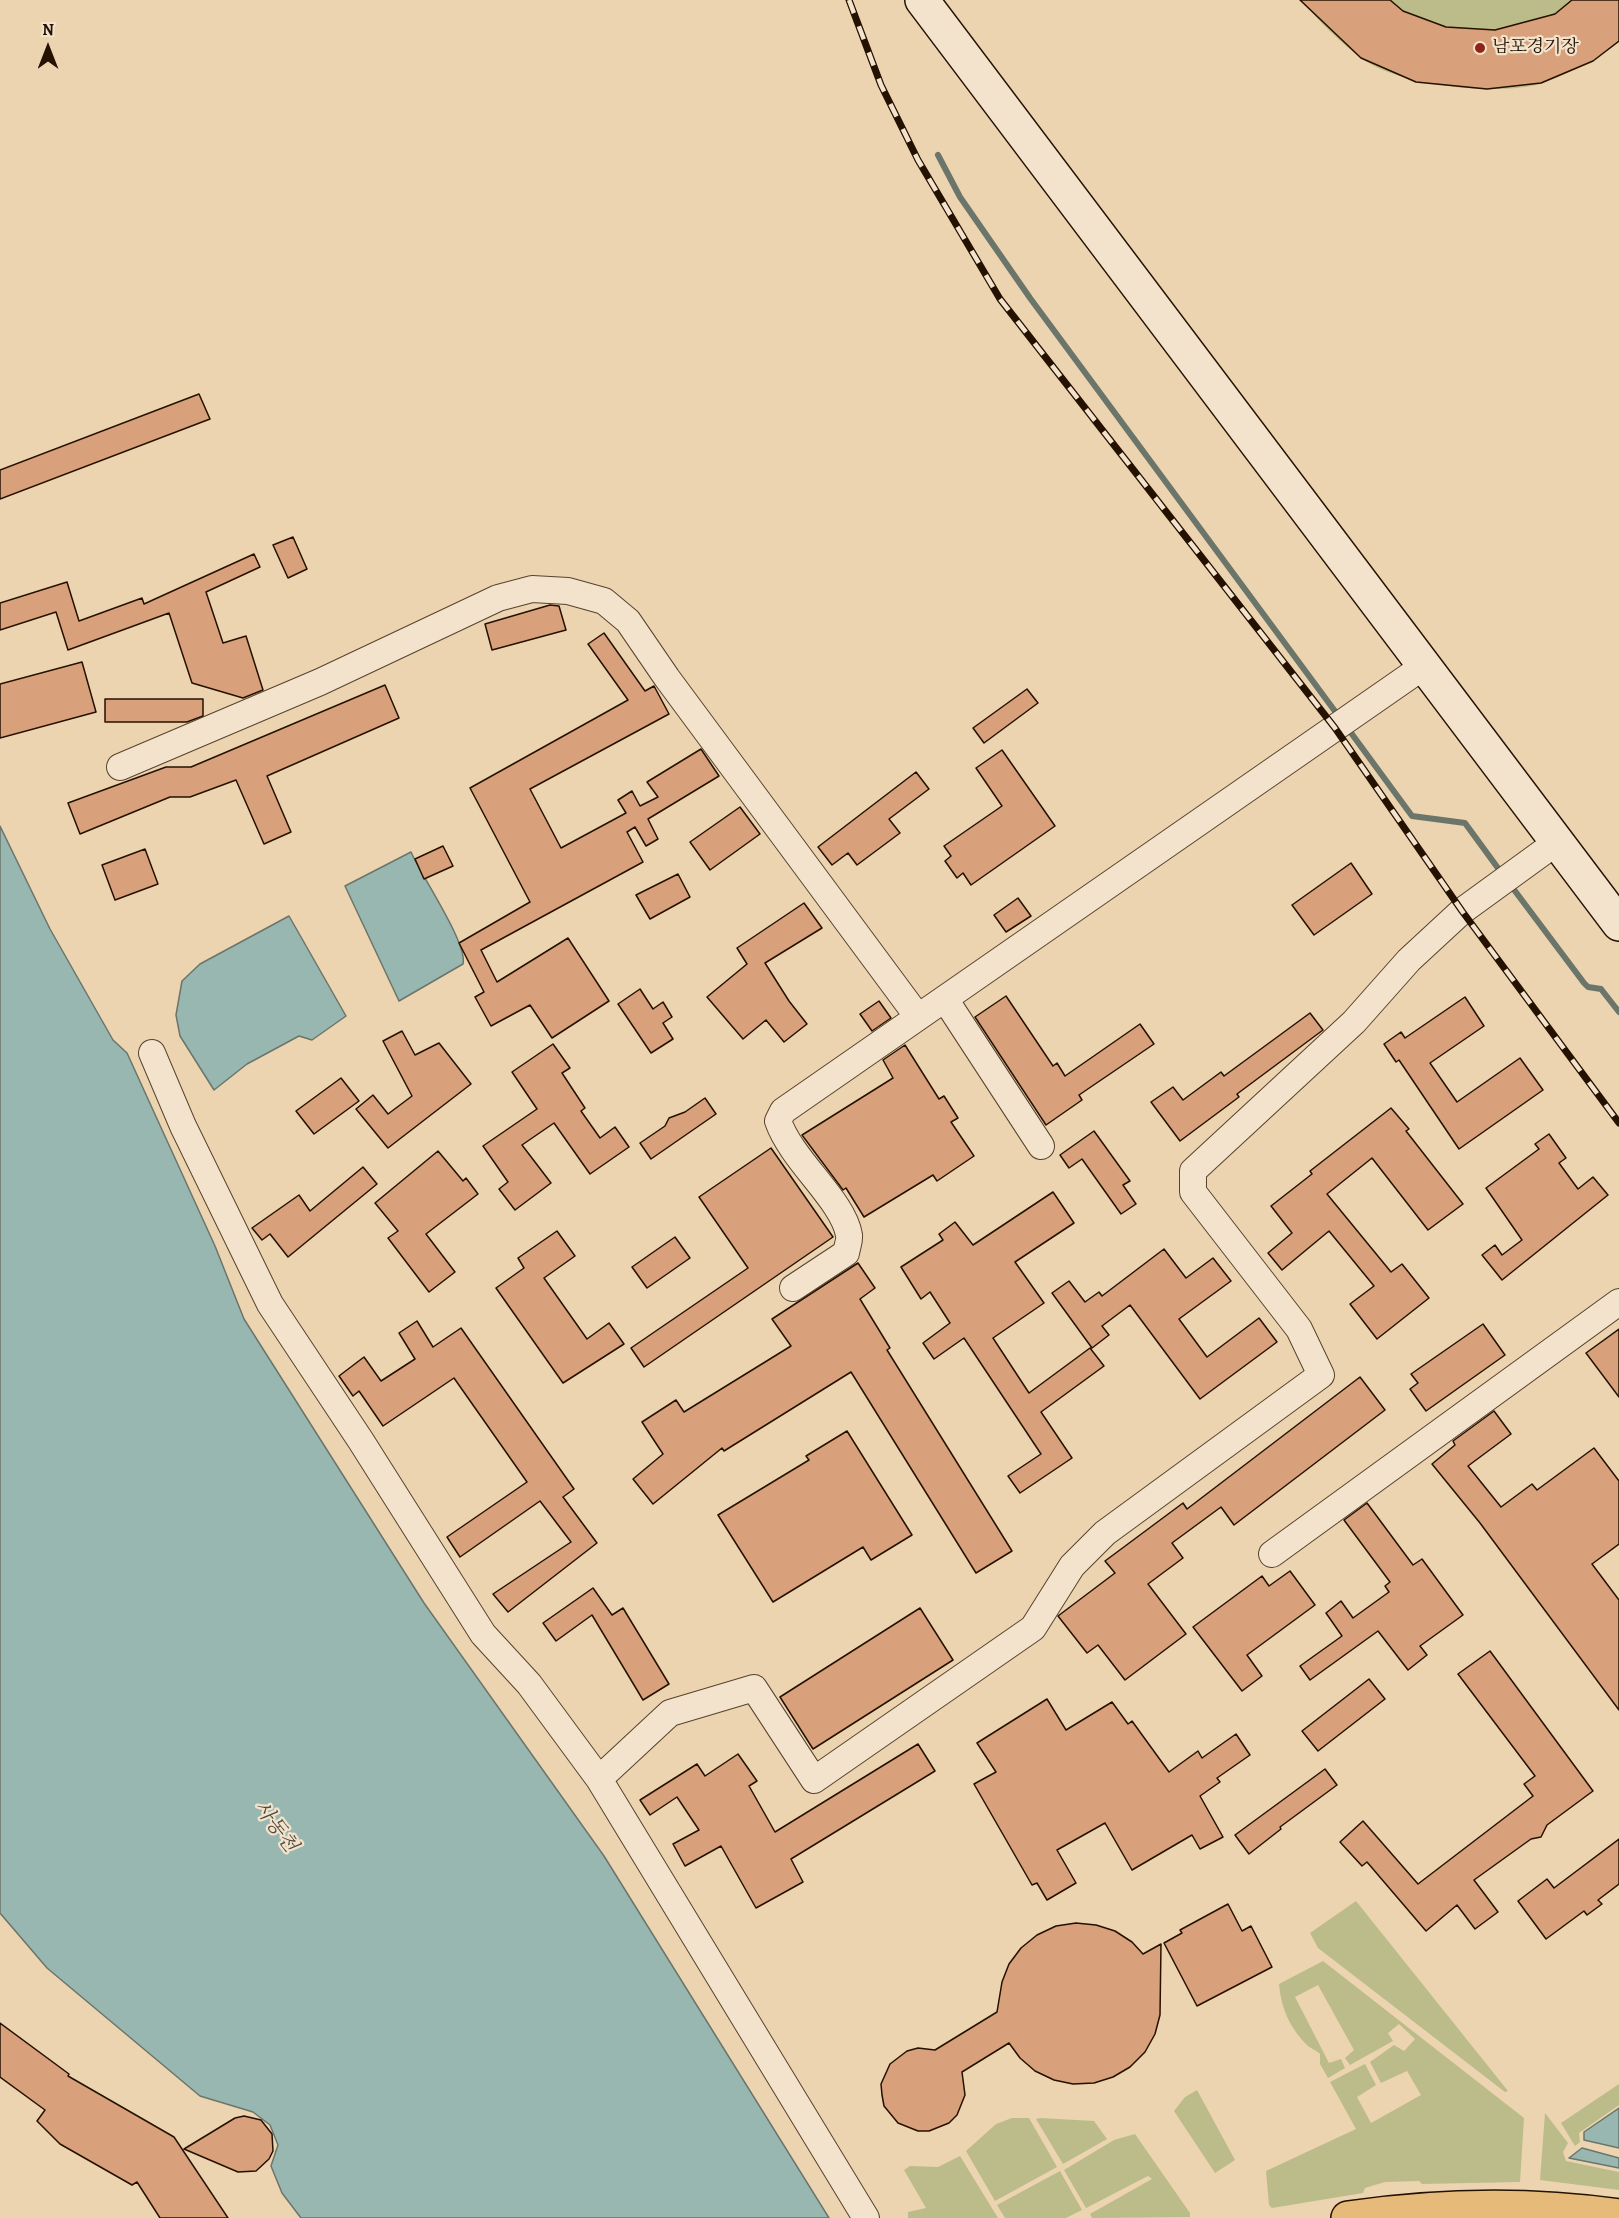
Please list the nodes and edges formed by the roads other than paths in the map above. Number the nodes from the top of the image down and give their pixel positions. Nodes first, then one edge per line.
1 (922, 0) edge
2 (1424, 666) junction
3 (120, 767) dead end
4 (1557, 842) junction
5 (1619, 924) edge
6 (945, 999) junction
7 (918, 1017) junction
8 (152, 1053) dead end
9 (1041, 1146) dead end
10 (793, 1288) dead end
11 (1619, 1302) edge
12 (1272, 1554) dead end
13 (599, 1779) junction
14 (1619, 2216) edge
15 (866, 2218) edge
16 (1348, 2218) edge

1 - 2 main road
2 - 4 main road
2 - 6 street
3 - 7 street
4 - 5 main road
4 - 13 street
6 - 7 street
6 - 9 street
7 - 10 street
8 - 13 street
11 - 12 street
13 - 15 street
14 - 16 main road

